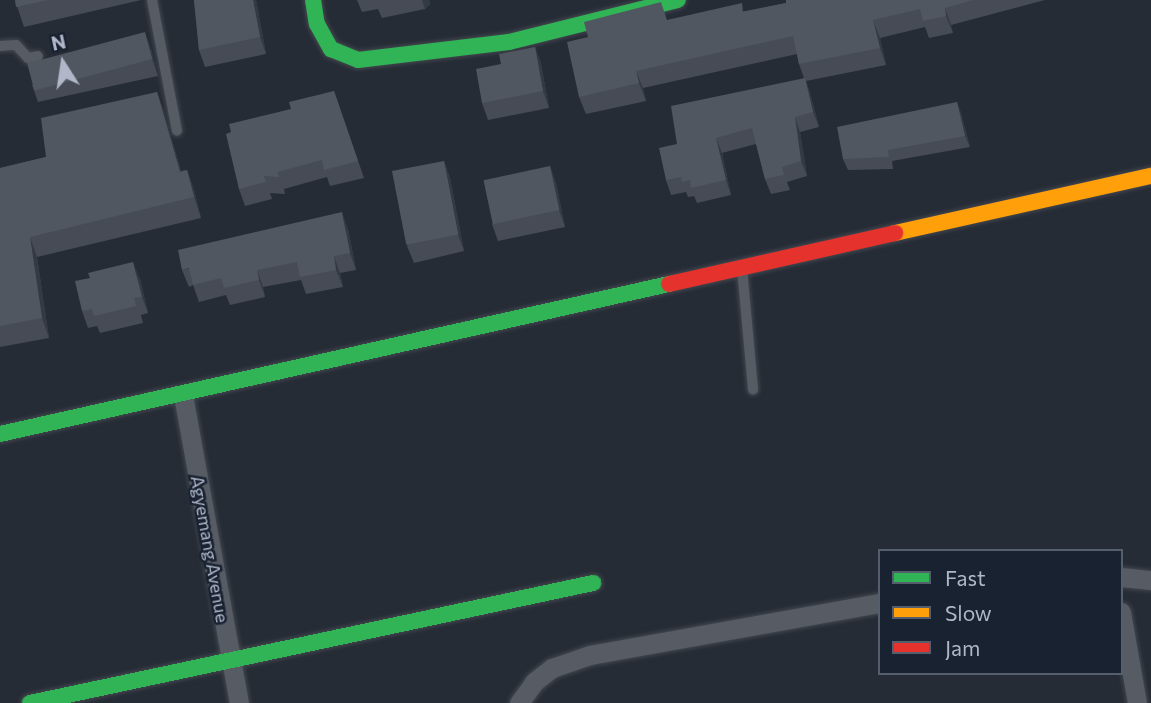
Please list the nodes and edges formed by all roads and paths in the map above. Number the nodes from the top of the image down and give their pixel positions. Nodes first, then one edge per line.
1 (152, 0) edge
2 (313, 0) edge
3 (678, 0) edge
4 (0, 46) edge
5 (54, 53) edge
6 (177, 131) dead end
7 (1151, 176) edge
8 (742, 264) junction
9 (753, 390) dead end
10 (183, 395) junction
11 (0, 434) edge
12 (1123, 577) edge
13 (1151, 580) edge
14 (593, 583) dead end
15 (878, 603) edge
16 (1123, 623) edge
17 (230, 659) junction
18 (30, 703) edge
19 (239, 703) edge
20 (519, 703) edge
21 (1137, 703) edge

1 - 6 lane
2 - 3 street
4 - 5 lane
7 - 8 street
8 - 9 lane
8 - 10 street
10 - 11 street
10 - 17 street, Agyemang Avenue
12 - 13 street
14 - 17 street
15 - 20 street
16 - 21 street
17 - 18 street
17 - 19 street, Agyemang Avenue

